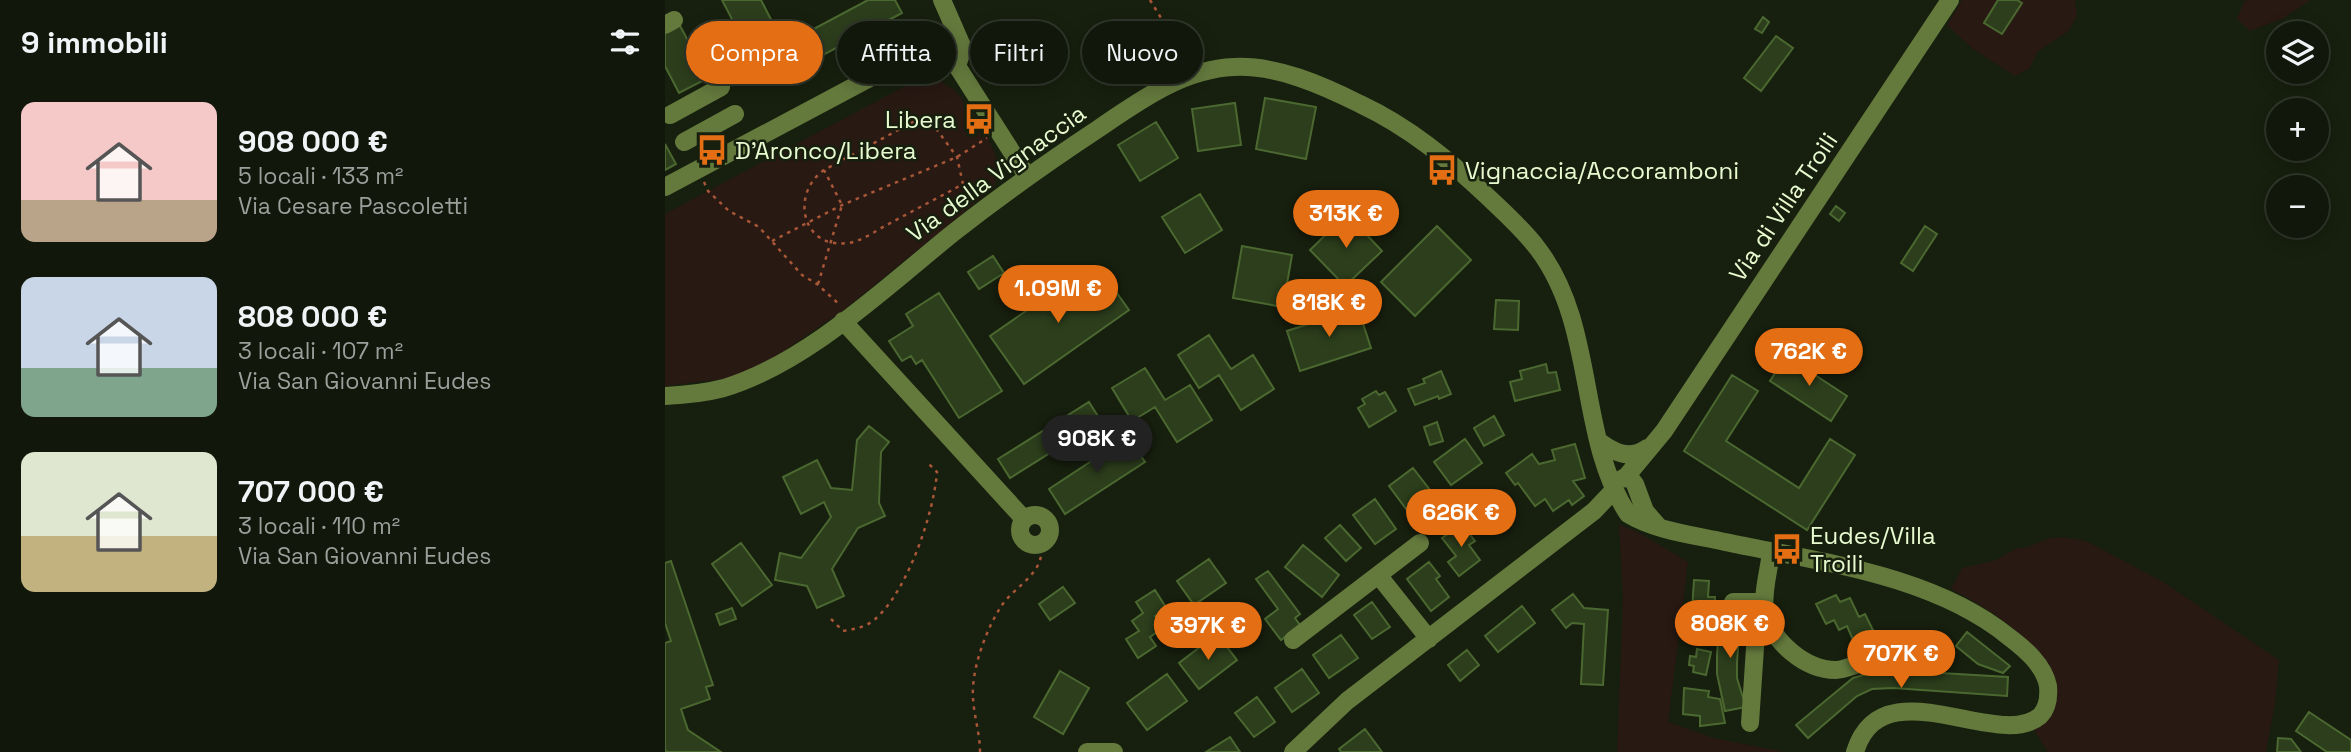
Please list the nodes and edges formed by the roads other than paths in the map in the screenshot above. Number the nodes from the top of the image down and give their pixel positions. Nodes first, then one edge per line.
1 (942, 0) edge
2 (1950, 0) edge
3 (957, 66) junction
4 (721, 87) dead end
5 (735, 114) dead end
6 (670, 115) dead end
7 (684, 142) dead end
8 (1027, 176) junction
9 (665, 187) edge
10 (843, 321) junction
11 (665, 396) edge
12 (1657, 441) junction
13 (1600, 442) junction
14 (1624, 488) junction
15 (1420, 543) dead end
16 (1040, 544) road end
17 (1771, 552) junction
18 (1379, 576) junction
19 (1733, 601) dead end
20 (1761, 602) junction
21 (1429, 639) junction
22 (1293, 640) dead end
23 (1862, 663) dead end
24 (1750, 723) dead end
25 (1301, 749) edge
26 (1087, 752) edge
27 (1114, 752) edge
28 (1854, 752) edge

1 - 3 street
2 - 12 street, Via di Villa Troili
3 - 8 street
3 - 9 street
4 - 6 street
5 - 7 street
8 - 10 street, Via della Vignaccia
8 - 13 street, Via della Vignaccia
10 - 11 street, Via della Vignaccia
10 - 16 street
12 - 13 street
12 - 14 street, Via di Villa Troili
13 - 14 street, Via della Vignaccia
14 - 17 street, Via della Vignaccia
14 - 21 street
15 - 18 street
17 - 20 street
17 - 28 street
18 - 21 street
18 - 22 street
19 - 20 street
20 - 23 street
20 - 24 street
21 - 25 street
26 - 27 street

